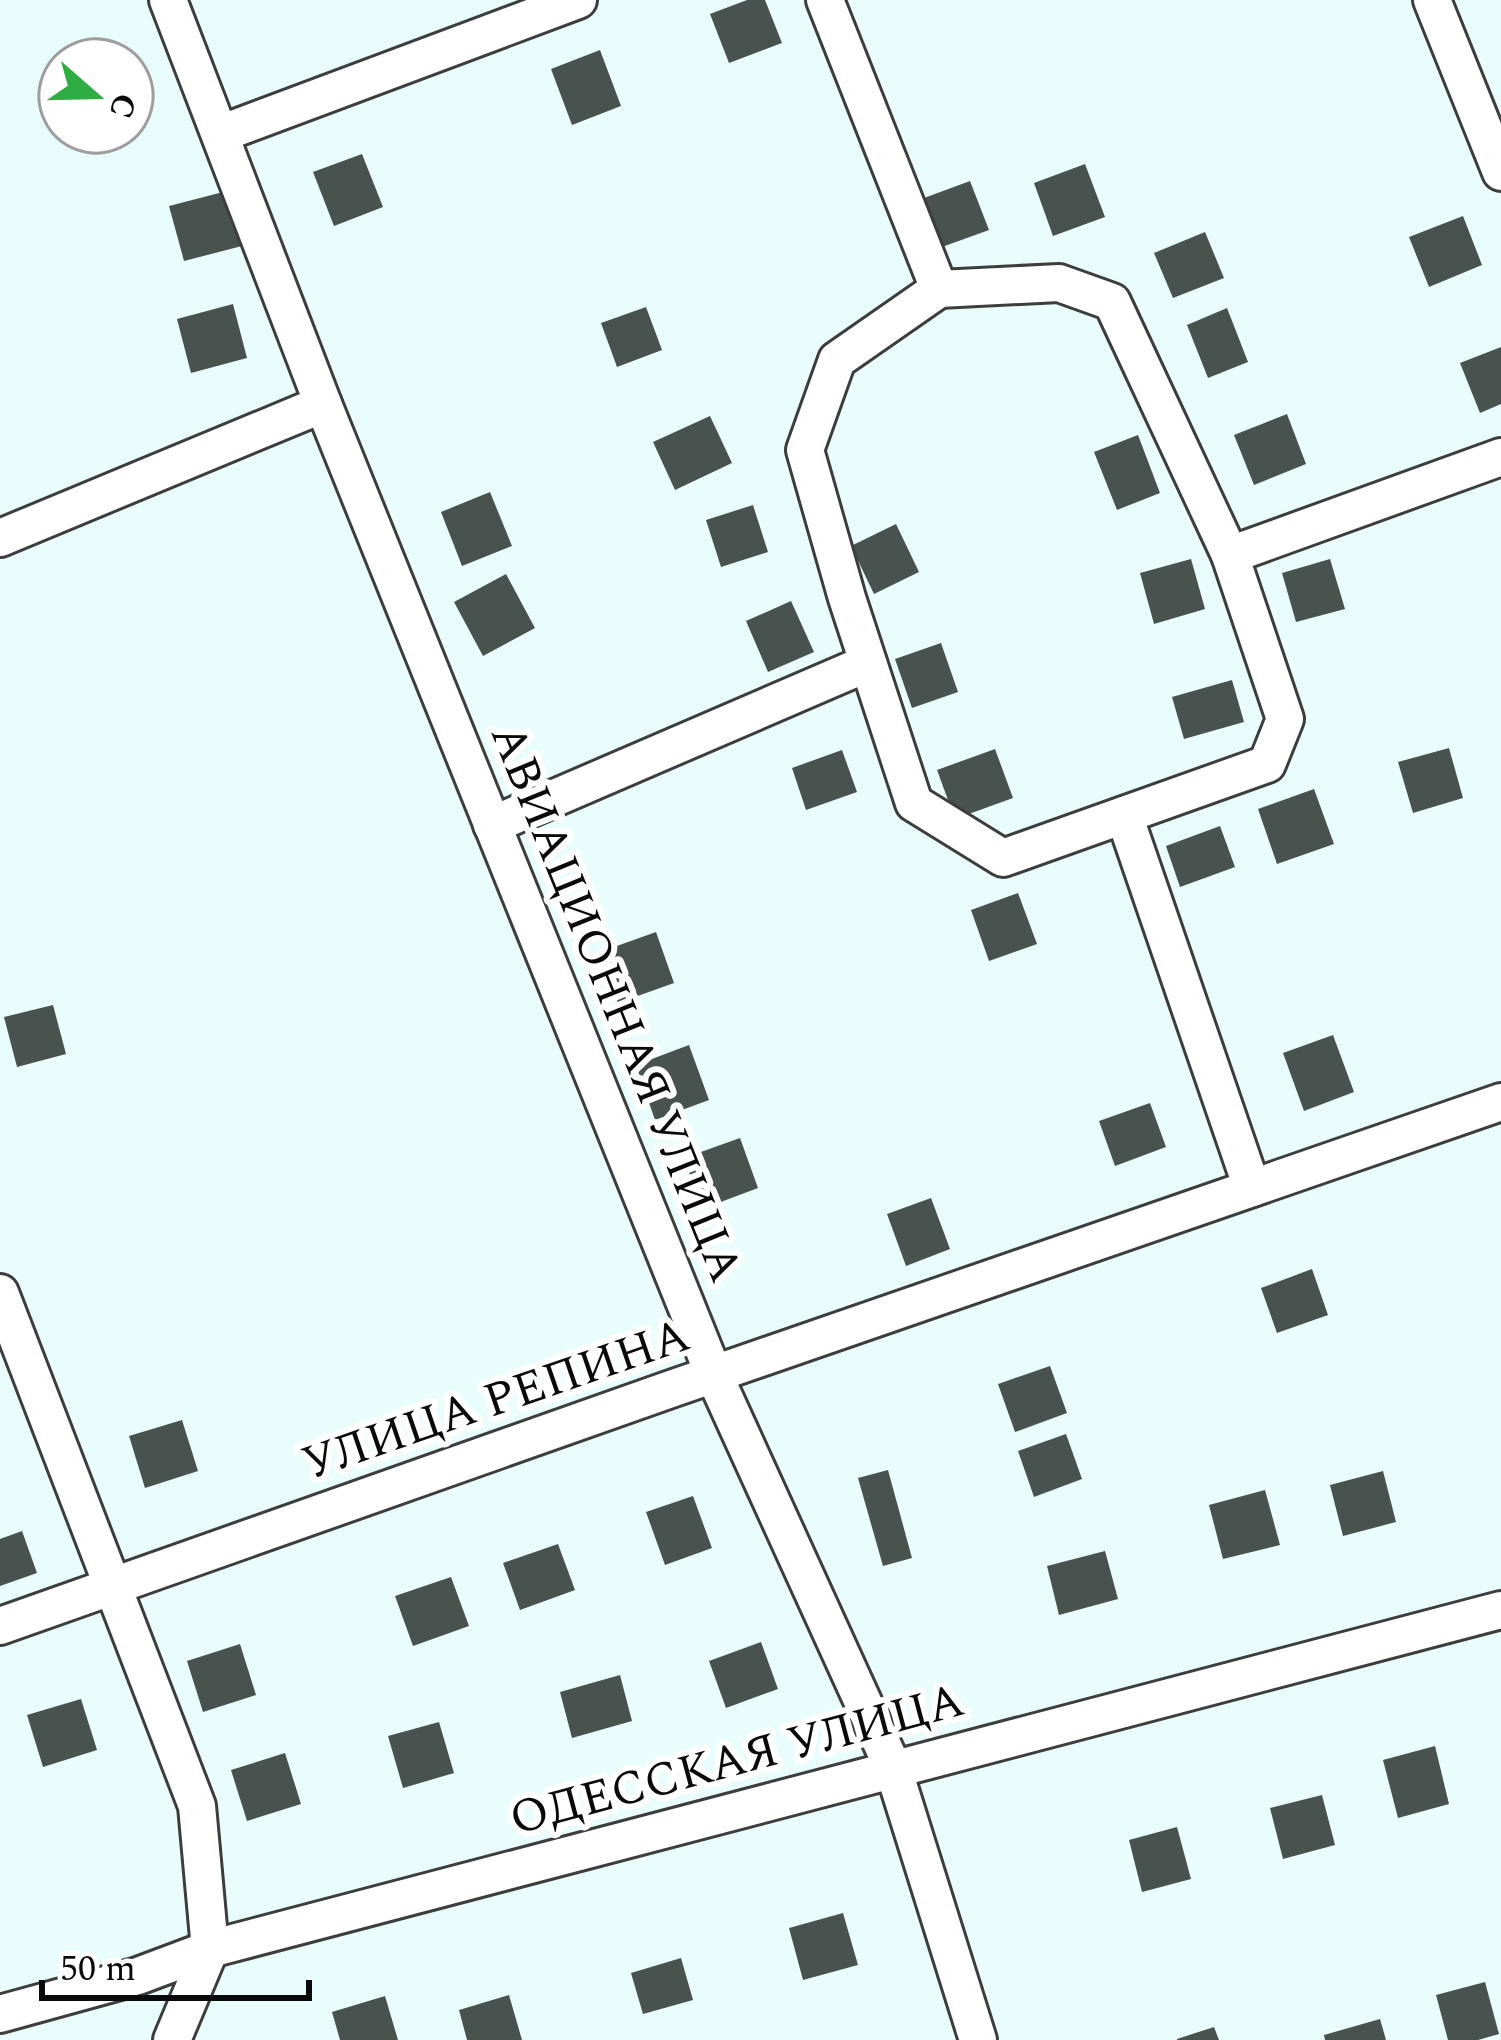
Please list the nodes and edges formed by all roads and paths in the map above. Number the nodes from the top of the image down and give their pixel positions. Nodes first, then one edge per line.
1 (168, 0) edge
2 (578, 0) edge
3 (825, 0) edge
4 (1432, 0) edge
5 (220, 134) junction
6 (1501, 172) edge
7 (939, 289) junction
8 (323, 404) junction
9 (1501, 458) edge
10 (0, 538) edge
11 (1230, 555) junction
12 (868, 663) junction
13 (1124, 815) junction
14 (493, 826) junction
15 (1501, 1102) edge
16 (1252, 1188) junction
17 (0, 1293) edge
18 (714, 1375) junction
19 (112, 1587) junction
20 (1501, 1610) edge
21 (0, 1626) edge
22 (893, 1768) junction
23 (210, 1949) junction
24 (0, 2014) edge
25 (172, 2040) edge
26 (978, 2040) edge

1 - 5 street, АВИАЦИОННАЯ УЛИЦА
2 - 5 street
3 - 7 street
4 - 6 street
5 - 8 street, АВИАЦИОННАЯ УЛИЦА
7 - 11 street
7 - 12 street
8 - 10 street
8 - 14 street, АВИАЦИОННАЯ УЛИЦА
9 - 11 street
11 - 13 street
12 - 13 street
12 - 14 street
13 - 16 street
14 - 18 street, АВИАЦИОННАЯ УЛИЦА
15 - 16 street, УЛИЦА РЕПИНА
16 - 18 street, УЛИЦА РЕПИНА
17 - 19 street
18 - 19 street, УЛИЦА РЕПИНА
18 - 22 street, АВИАЦИОННАЯ УЛИЦА
19 - 21 street, УЛИЦА РЕПИНА
19 - 23 street
20 - 22 street, ОДЕССКАЯ УЛИЦА
22 - 23 street, ОДЕССКАЯ УЛИЦА
22 - 26 street, АВИАЦИОННАЯ УЛИЦА
23 - 24 street, ОДЕССКАЯ УЛИЦА
23 - 25 street

